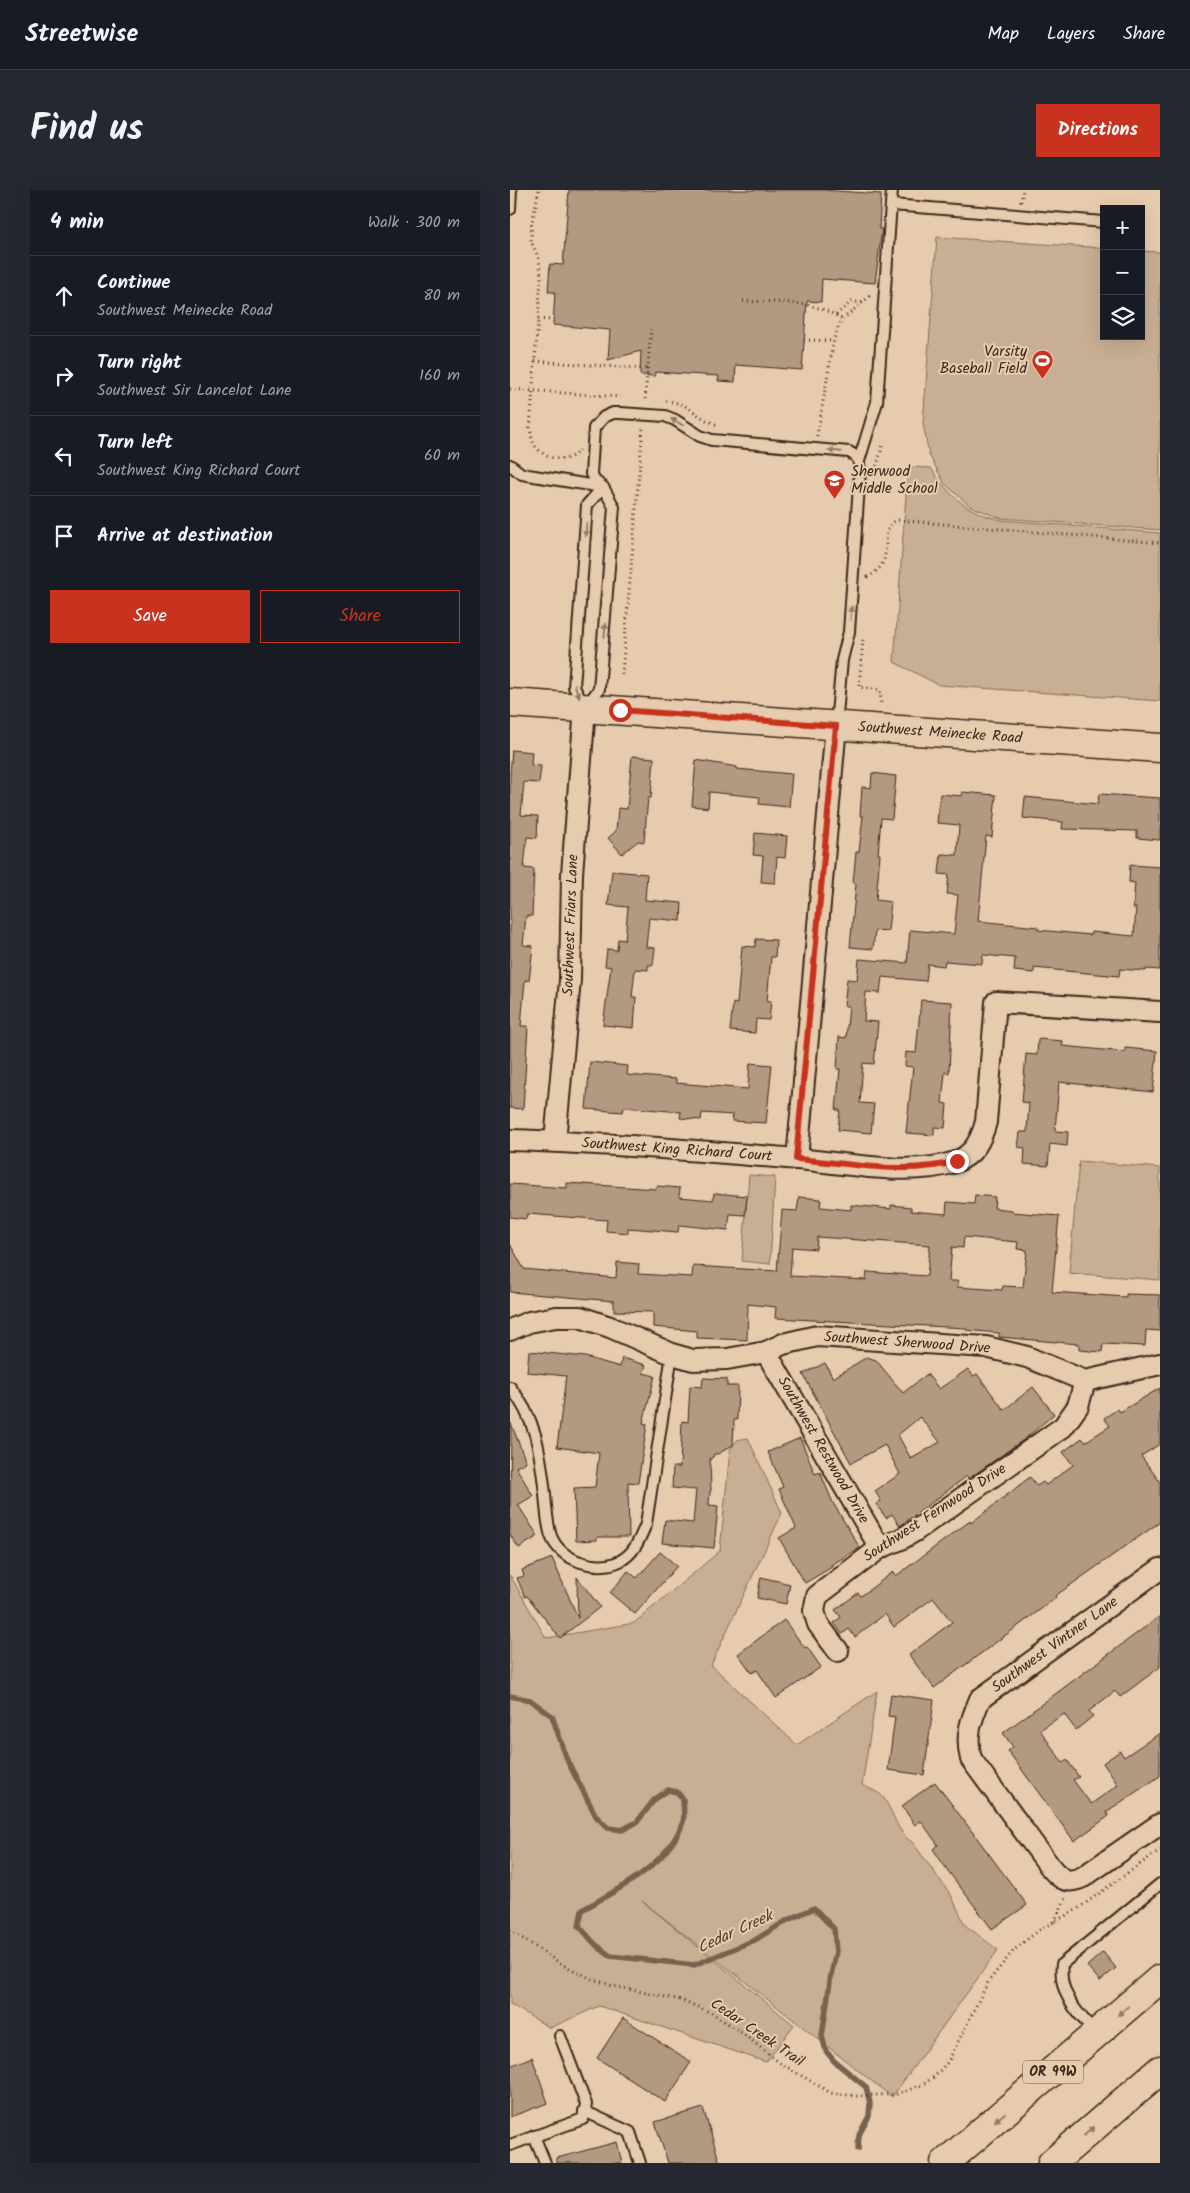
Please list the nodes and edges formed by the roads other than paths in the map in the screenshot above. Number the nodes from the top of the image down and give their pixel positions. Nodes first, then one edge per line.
1 (511, 190) edge
2 (892, 190) edge
3 (892, 205) junction
4 (510, 209) edge
5 (1100, 222) edge
6 (859, 461) junction
7 (510, 465) edge
8 (603, 487) junction
9 (510, 703) edge
10 (585, 708) junction
11 (836, 726) junction
12 (1160, 748) edge
13 (1160, 1012) edge
14 (510, 1140) edge
15 (555, 1141) junction
16 (796, 1159) junction
17 (510, 1330) edge
18 (766, 1352) junction
19 (672, 1354) junction
20 (1160, 1364) edge
21 (1085, 1381) junction
22 (510, 1387) edge
23 (880, 1548) junction
24 (1160, 1569) edge
25 (838, 1651) dead end
26 (1160, 1824) edge
27 (1160, 1884) edge
28 (1160, 1979) edge
29 (1096, 2034) junction
30 (560, 2036) dead end
31 (1158, 2073) edge
32 (584, 2111) junction
33 (534, 2136) junction
34 (510, 2145) edge
35 (546, 2163) edge
36 (640, 2163) edge
37 (944, 2163) edge
38 (1052, 2163) edge

1 - 4 lane
2 - 3 lane
3 - 5 lane
3 - 6 lane
6 -> 8 lane
11 -> 6 lane
7 - 8 lane
10 -> 8 lane
8 -> 10 lane
9 - 10 main road, Southwest Meinecke Road
10 - 11 main road, Southwest Meinecke Road
10 - 15 street, Southwest Friars Lane
11 - 12 main road, Southwest Meinecke Road
11 - 16 street
13 - 16 street, Southwest King Richard Court
14 - 15 street, Southwest King Richard Court
15 - 16 street, Southwest King Richard Court
17 - 19 street, Southwest Sherwood Drive
18 - 19 street, Southwest Sherwood Drive
18 - 21 street, Southwest Sherwood Drive
18 - 23 street, Southwest Restwood Drive
19 - 22 lane
20 - 21 street
21 - 23 street, Southwest Fernwood Drive
23 - 25 street, Southwest Fernwood Drive
24 - 26 street, Southwest Vintner Lane
27 - 29 lane
28 -> 29 main road, OR 99W
29 -> 37 main road, OR 99W
30 - 32 lane
38 -> 31 main road
32 - 33 lane
32 - 36 lane
33 - 34 lane
33 - 35 lane

